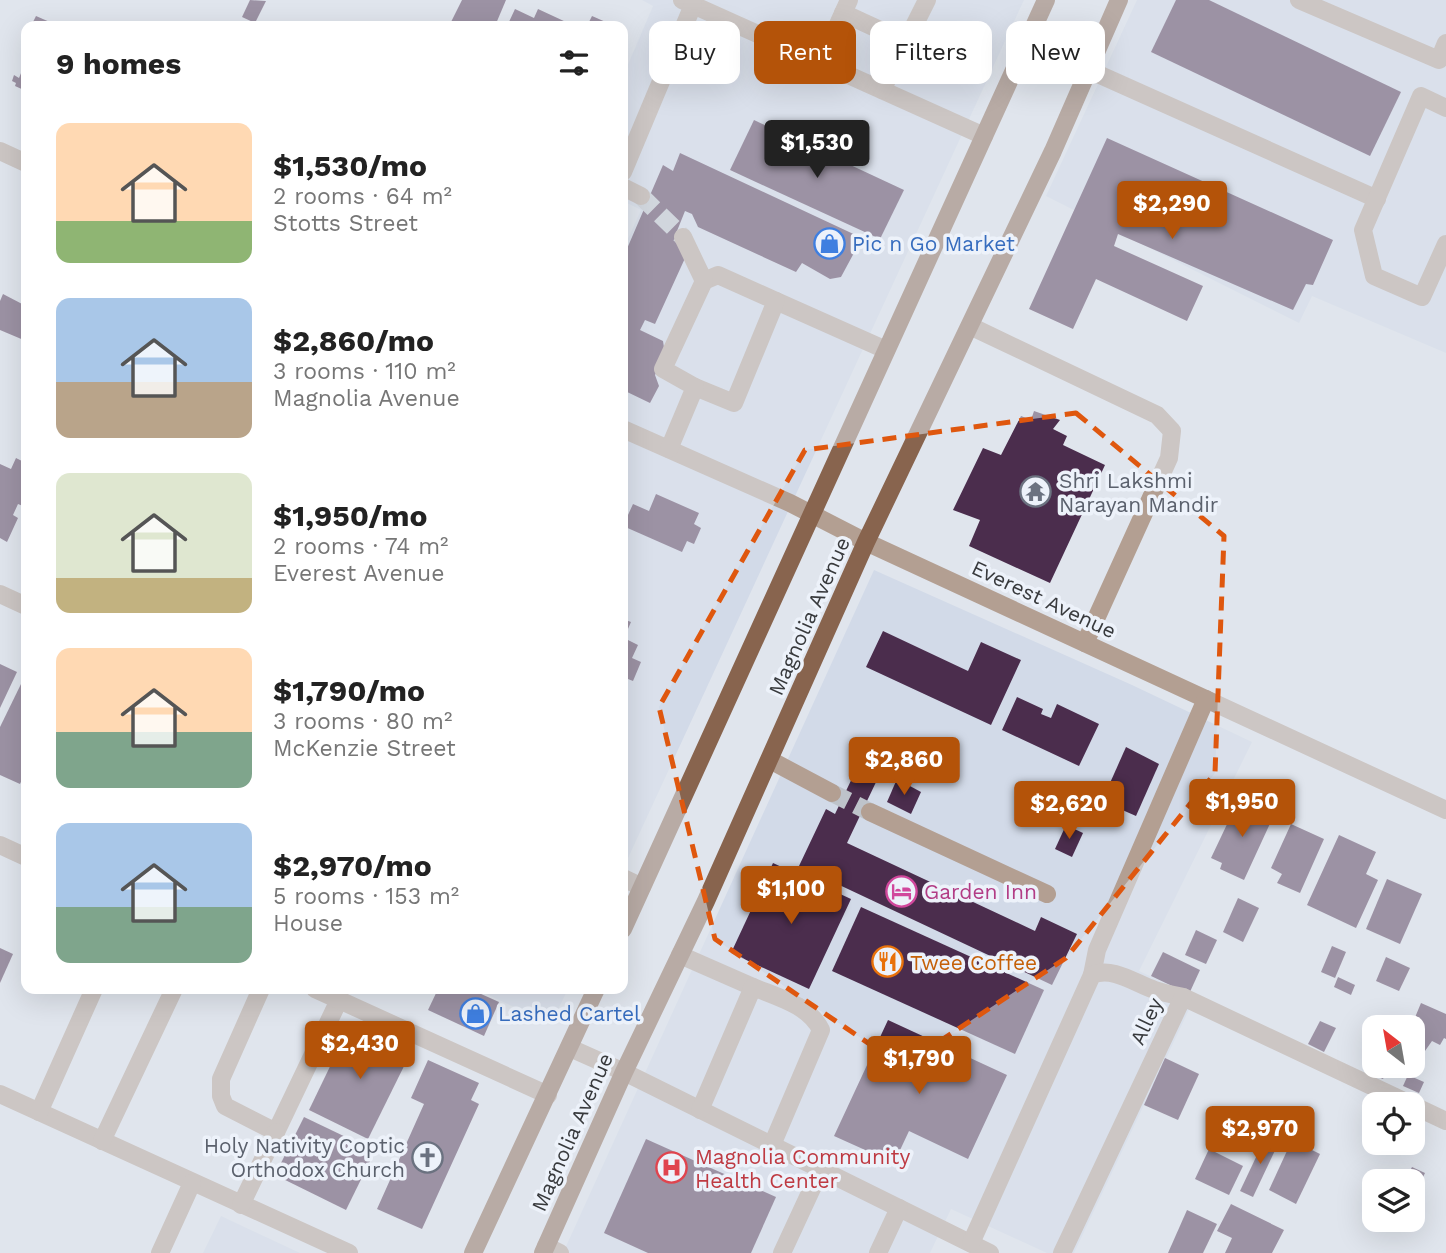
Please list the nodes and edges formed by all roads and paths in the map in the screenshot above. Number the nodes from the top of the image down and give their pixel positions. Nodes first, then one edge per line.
1 (927, 0) edge
2 (1045, 0) edge
3 (1119, 0) edge
4 (1299, 0) edge
5 (688, 2) edge
6 (846, 7) edge
7 (1333, 7) edge
8 (916, 21) edge
9 (870, 22) edge
10 (754, 32) edge
11 (1105, 32) edge
12 (1446, 43) edge
13 (856, 78) edge
14 (1105, 78) edge
15 (885, 84) edge
16 (1082, 84) edge
17 (882, 90) junction
18 (1446, 108) edge
19 (984, 136) junction
20 (0, 151) edge
21 (628, 159) edge
22 (21, 161) edge
23 (628, 190) edge
24 (641, 196) tunnel mouth
25 (1377, 199) junction
26 (683, 237) tunnel mouth
27 (1446, 244) edge
28 (704, 281) junction
29 (776, 302) junction
30 (970, 326) junction
31 (886, 350) junction
32 (695, 387) junction
33 (628, 431) edge
34 (669, 449) junction
35 (811, 515) junction
36 (866, 542) junction
37 (0, 594) edge
38 (21, 604) edge
39 (1085, 643) junction
40 (1206, 699) junction
41 (770, 760) junction
42 (832, 793) tunnel mouth
43 (1446, 810) edge
44 (870, 812) tunnel mouth
45 (0, 845) edge
46 (21, 855) edge
47 (628, 880) edge
48 (642, 887) junction
49 (1047, 894) dead end
50 (628, 918) edge
51 (680, 955) junction
52 (1092, 975) junction
53 (753, 987) junction
54 (92, 994) edge
55 (172, 994) edge
56 (259, 994) edge
57 (326, 994) edge
58 (594, 994) edge
59 (1183, 997) junction
60 (339, 1000) junction
61 (570, 1048) junction
62 (624, 1072) junction
63 (1384, 1092) edge
64 (0, 1094) edge
65 (548, 1095) junction
66 (700, 1110) junction
67 (1425, 1111) edge
68 (38, 1112) junction
69 (1446, 1121) edge
70 (276, 1132) junction
71 (102, 1141) junction
72 (772, 1145) junction
73 (821, 1169) junction
74 (192, 1183) junction
75 (241, 1205) junction
76 (899, 1208) junction
77 (971, 1243) junction
78 (550, 1251) edge
79 (160, 1253) edge
80 (349, 1253) edge
81 (473, 1253) edge
82 (782, 1253) edge
83 (878, 1253) edge
84 (990, 1253) edge
85 (1062, 1253) edge

1 - 8 street
2 - 19 main road, Magnolia Avenue
3 - 11 main road, Magnolia Avenue
4 - 7 street
5 - 10 street
5 - 21 street
6 - 9 street
7 - 12 street
13 - 17 street
14 - 25 street
15 - 17 street
16 - 30 main road, Magnolia Avenue
17 - 19 street
18 - 25 street
19 - 31 main road, Magnolia Avenue
20 - 22 street
23 - 24 street
25 - 27 street
26 - 28 street
28 - 29 street
28 - 32 street
29 - 31 street
29 - 32 street
30 - 36 main road, Magnolia Avenue
30 - 39 street
31 - 35 main road, Magnolia Avenue
32 - 34 street
33 - 34 street, Everest Avenue
34 - 35 street, Everest Avenue
35 - 36 street, Everest Avenue
35 - 48 main road, Magnolia Avenue
36 - 39 street, Everest Avenue
36 - 41 main road, Magnolia Avenue
37 - 38 street
39 - 40 street, Everest Avenue
40 - 43 street, Everest Avenue
40 - 52 street
41 - 42 street
41 - 51 main road, Magnolia Avenue
44 - 49 street
45 - 46 street
47 - 48 street
48 - 50 main road, Magnolia Avenue
51 - 53 street
51 - 62 main road, Magnolia Avenue
52 - 59 street
52 - 77 street
53 - 66 street
53 - 72 street
54 - 68 street
55 - 71 street
56 - 70 street
57 - 60 street
58 - 61 main road, Magnolia Avenue
59 - 63 street, Alley
59 - 85 street, Alley
60 - 65 street
60 - 70 street
61 - 62 street
61 - 65 main road, Magnolia Avenue
62 - 66 street
62 - 78 main road, Magnolia Avenue
64 - 68 street
65 - 81 main road, Magnolia Avenue
66 - 72 street
67 - 69 street, Alley
68 - 71 street
70 - 75 street
71 - 74 street
72 - 73 street
73 - 76 street
73 - 82 street
74 - 75 street
74 - 79 street
75 - 80 street
76 - 77 street
76 - 83 street
77 - 84 street

